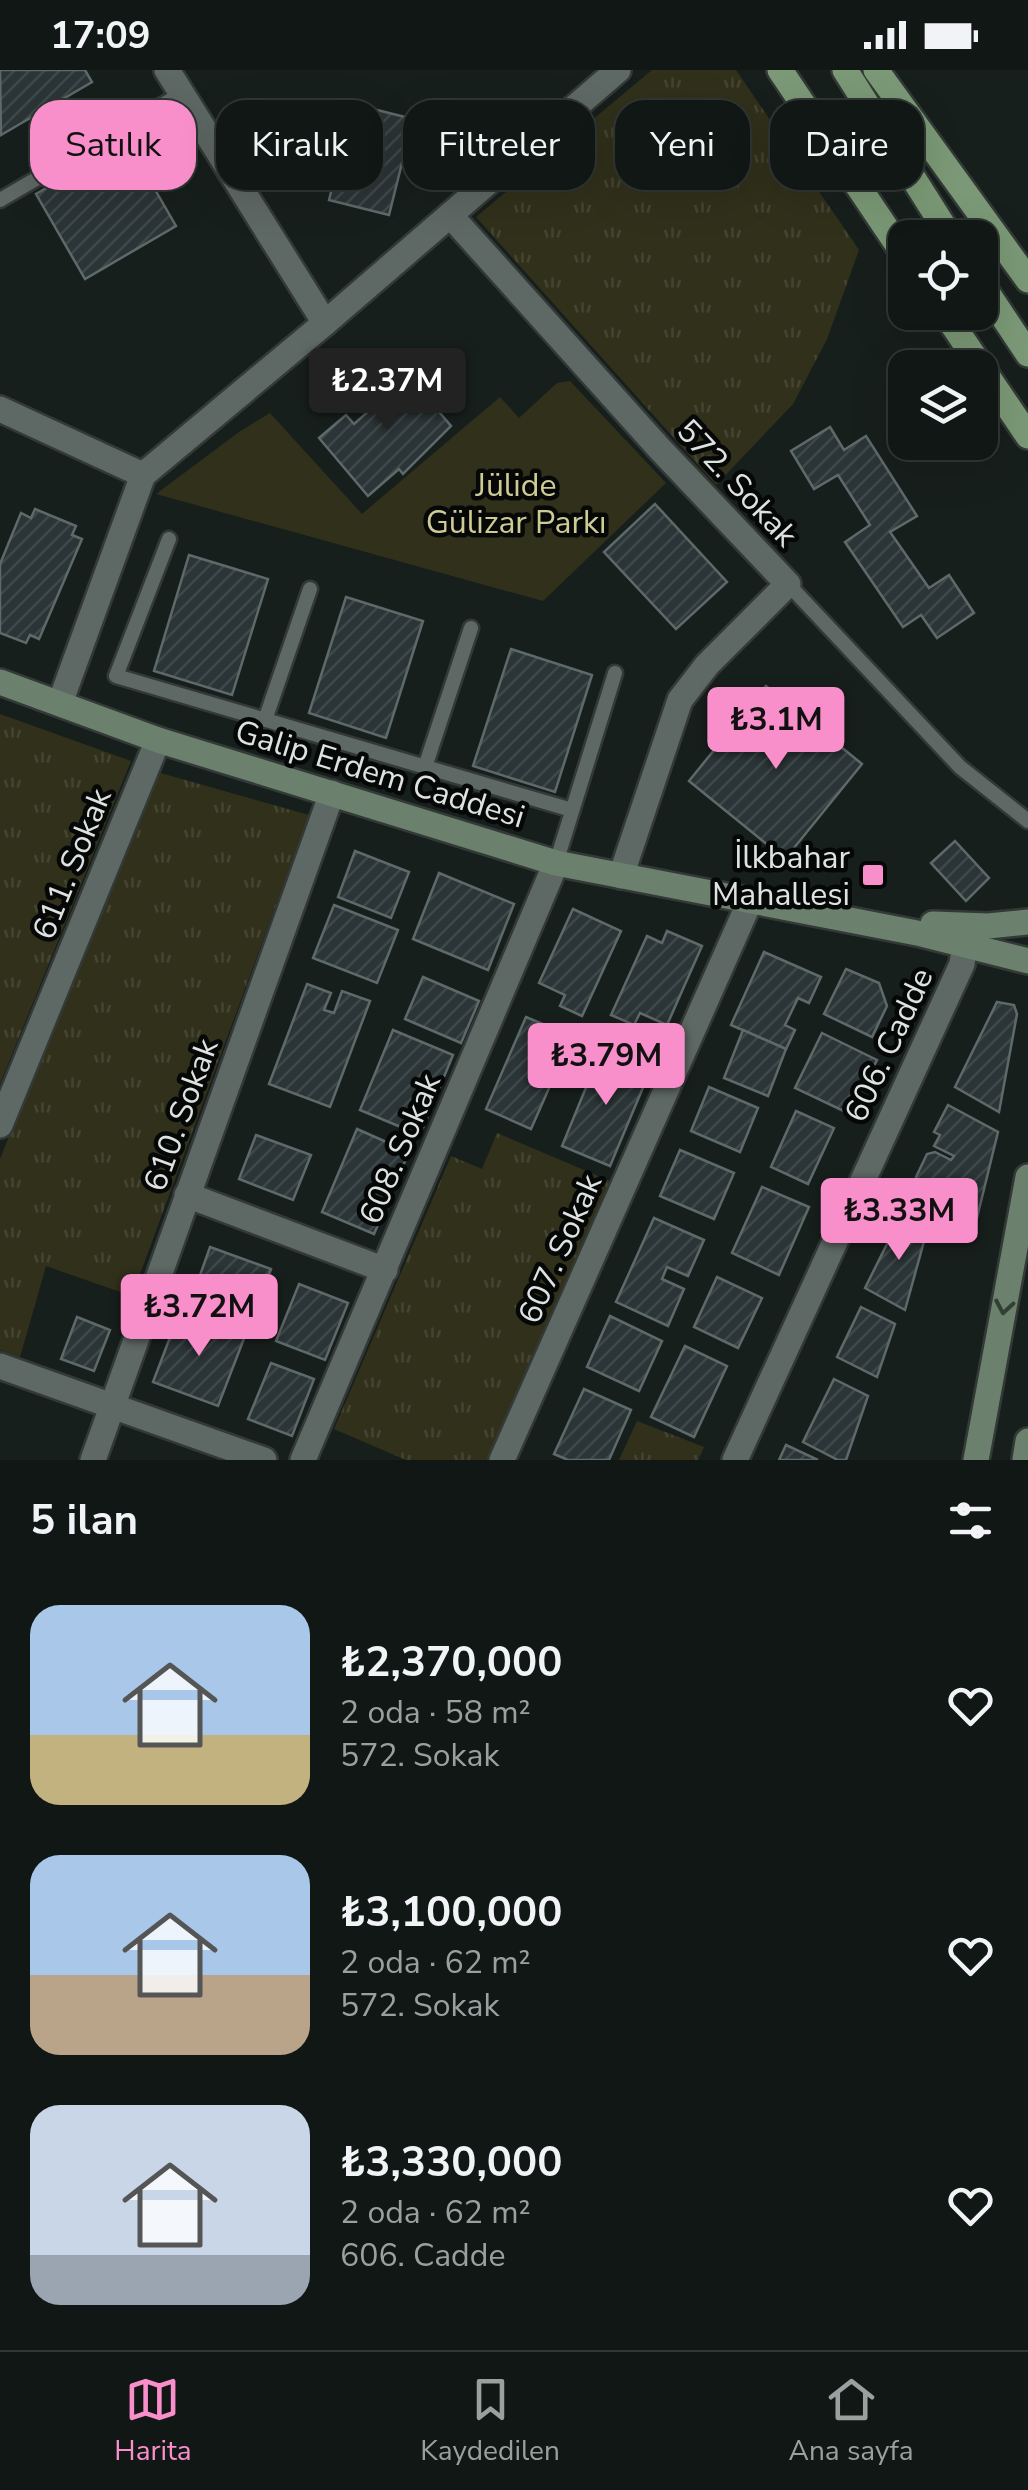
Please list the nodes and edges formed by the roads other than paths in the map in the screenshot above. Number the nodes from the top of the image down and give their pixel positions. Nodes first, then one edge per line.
1 (167, 70) edge
2 (618, 70) edge
3 (780, 70) edge
4 (846, 70) edge
5 (876, 70) edge
6 (181, 94) junction
7 (0, 200) edge
8 (450, 216) junction
9 (940, 220) edge
10 (888, 231) edge
11 (1028, 280) edge
12 (998, 309) edge
13 (325, 323) junction
14 (956, 330) edge
15 (1028, 354) edge
16 (0, 409) edge
17 (1028, 436) edge
18 (143, 475) junction
19 (169, 539) dead end
20 (788, 584) junction
21 (310, 589) dead end
22 (472, 628) dead end
23 (615, 673) dead end
24 (0, 682) edge
25 (60, 703) junction
26 (266, 720) junction
27 (158, 740) junction
28 (425, 767) junction
29 (332, 793) junction
30 (572, 810) junction
31 (1028, 822) edge
32 (556, 862) junction
33 (621, 876) junction
34 (750, 900) junction
35 (1028, 922) edge
36 (966, 936) junction
37 (1028, 961) edge
38 (0, 1125) edge
39 (1028, 1177) edge
40 (187, 1195) junction
41 (385, 1270) junction
42 (0, 1366) edge
43 (113, 1405) junction
44 (1028, 1441) edge
45 (92, 1460) edge
46 (264, 1460) edge
47 (303, 1460) edge
48 (502, 1460) edge
49 (735, 1460) edge
50 (976, 1460) edge
51 (1025, 1460) edge

1 - 6 street
2 - 8 street
3 - 10 main road
4 - 9 main road
5 - 11 main road
6 - 7 lane
6 - 13 street
8 - 13 street
8 - 20 street, 572. Sokak
12 - 15 main road
13 - 18 street
14 - 17 main road
16 - 18 street
18 - 25 street
19 - 26 lane
20 - 31 lane
20 - 33 street, 572. Sokak
21 - 26 lane
22 - 28 lane
23 - 30 lane
24 - 25 main road, Galip Erdem Caddesi
25 - 27 main road, Galip Erdem Caddesi
26 - 28 lane
27 - 29 main road, Galip Erdem Caddesi
27 - 38 street, 611. Sokak
28 - 30 lane
29 - 32 main road, Galip Erdem Caddesi
29 - 40 street, 610. Sokak
30 - 32 lane
32 - 33 main road, Galip Erdem Caddesi
32 - 41 street, 608. Sokak
33 - 34 main road, Galip Erdem Caddesi
34 - 36 main road, Galip Erdem Caddesi
34 - 48 street, 607. Sokak
35 - 36 main road, Galip Erdem Caddesi
36 - 37 main road, Galip Erdem Caddesi
36 - 49 street, 606. Cadde
39 -> 50 main road
40 - 41 street
40 - 43 street, 610. Sokak
41 - 47 street, 608. Sokak
42 - 43 street
43 - 45 street, 610. Sokak
43 - 46 street
44 - 51 main road

